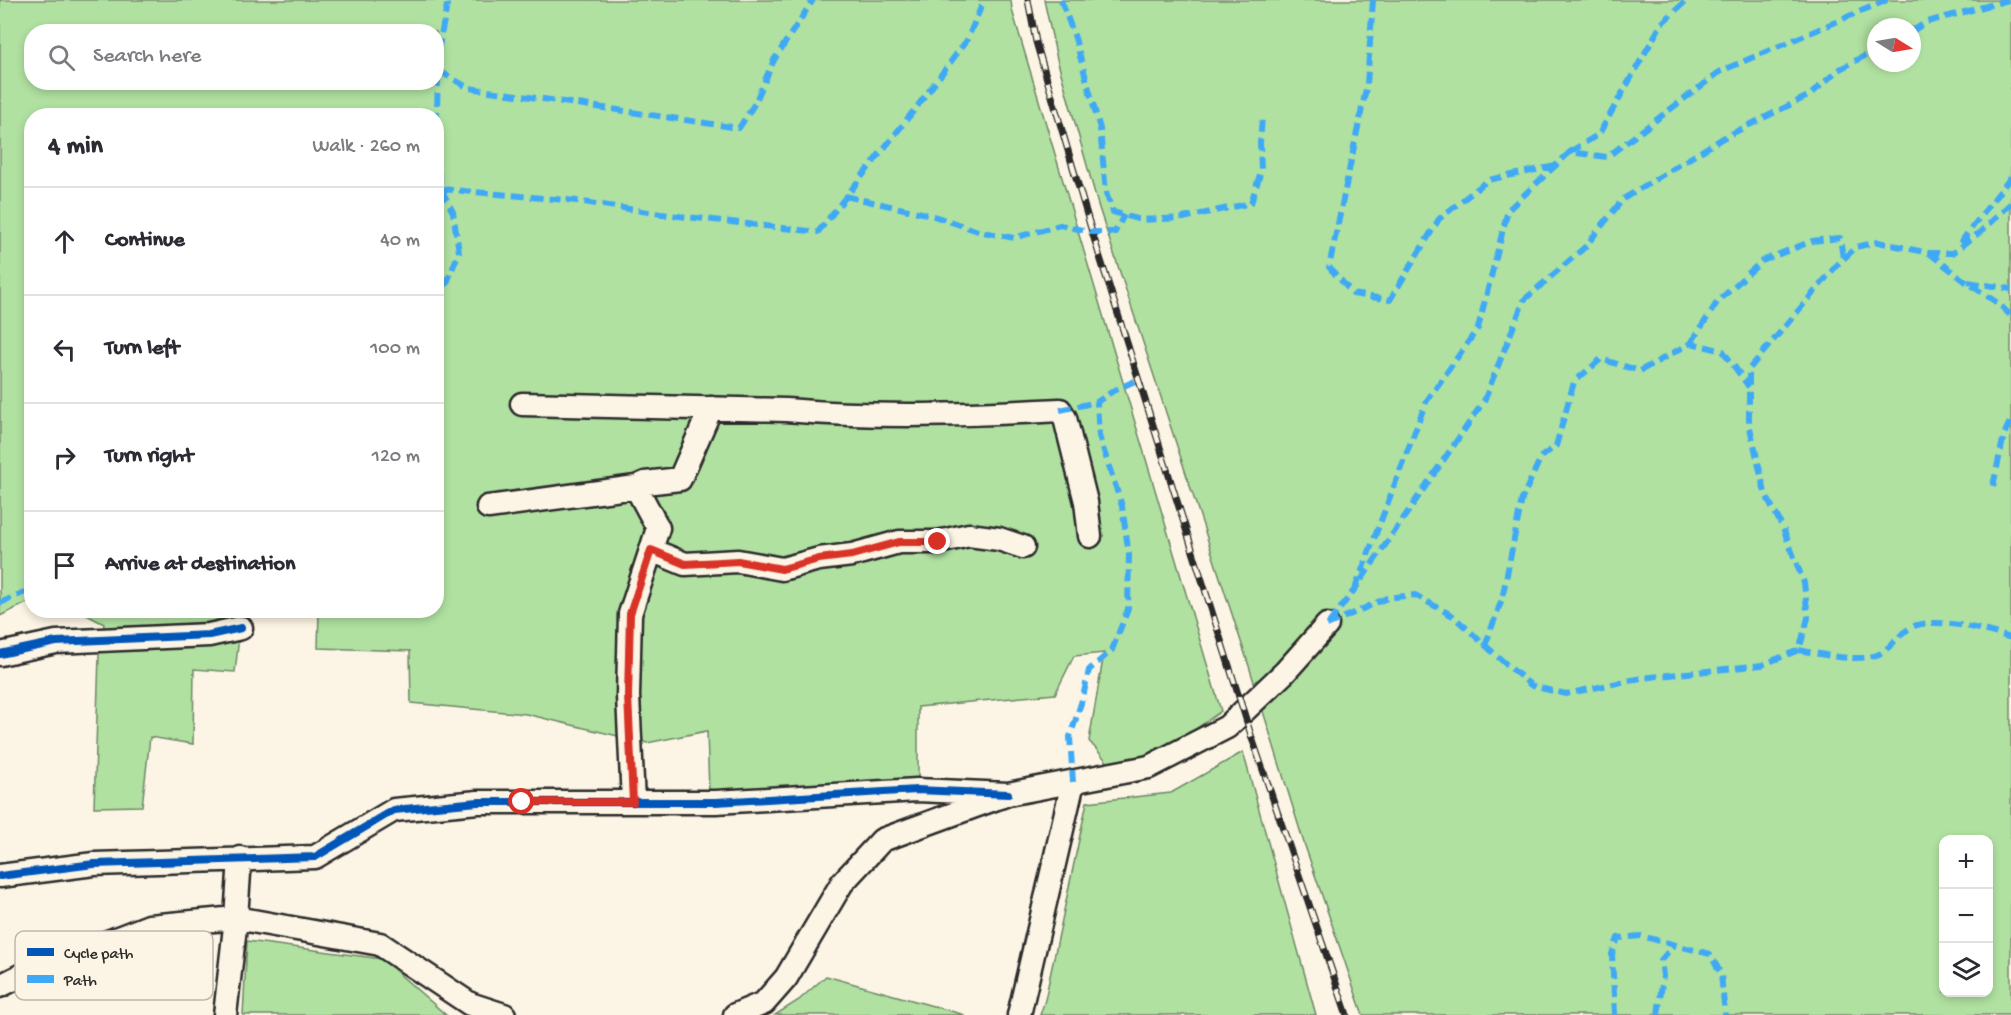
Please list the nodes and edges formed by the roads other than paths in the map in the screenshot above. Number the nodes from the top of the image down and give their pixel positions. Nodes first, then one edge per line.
1 (522, 404) dead end
2 (711, 408) junction
3 (636, 487) junction
4 (488, 507) dead end
5 (1090, 536) dead end
6 (1023, 547) dead end
7 (651, 550) junction
8 (1327, 625) dead end
9 (242, 628) dead end
10 (0, 654) edge
11 (1073, 782) junction
12 (1008, 794) junction
13 (633, 802) junction
14 (240, 858) junction
15 (0, 876) edge
16 (236, 918) junction
17 (136, 931) edge
18 (15, 978) edge
19 (0, 986) edge
20 (225, 1015) edge
21 (504, 1015) edge
22 (735, 1015) edge
23 (1019, 1015) edge

1 - 2 street
2 - 3 street
2 - 5 street
3 - 4 street
3 - 7 street
6 - 7 street
7 - 13 street
8 - 11 street
9 - 10 street
11 - 12 street
11 - 23 street
12 - 13 street
12 - 22 street
13 - 14 street
14 - 15 street
14 - 16 street
16 - 17 street
16 - 20 street
16 - 21 street
18 - 19 street

